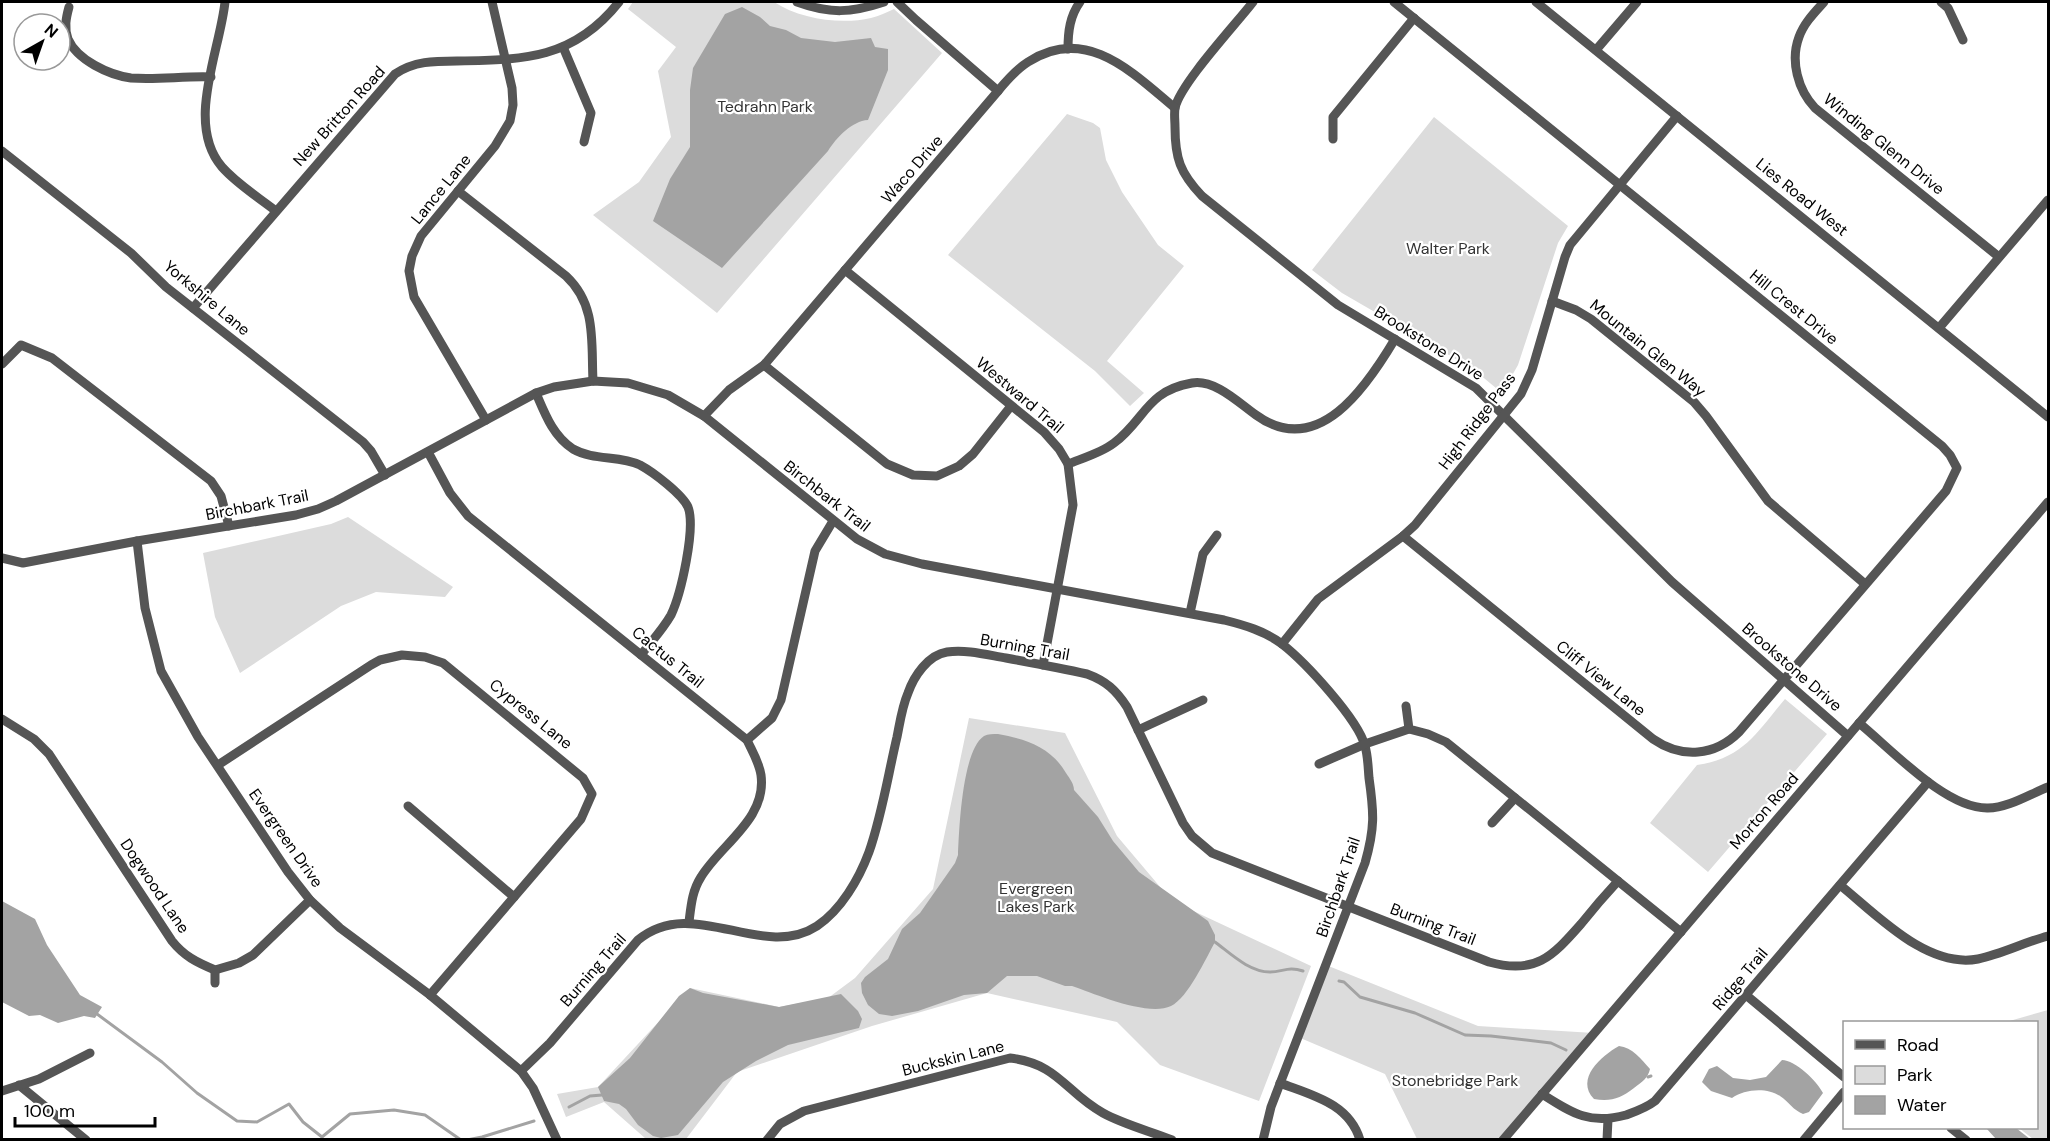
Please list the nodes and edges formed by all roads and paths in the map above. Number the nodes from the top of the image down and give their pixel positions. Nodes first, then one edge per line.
1 (225, 2) edge
2 (492, 2) edge
3 (619, 2) edge
4 (796, 2) edge
5 (884, 2) edge
6 (897, 2) edge
7 (1080, 2) edge
8 (1253, 2) edge
9 (1394, 2) edge
10 (1536, 2) edge
11 (1637, 2) edge
12 (1824, 2) edge
13 (1941, 2) edge
14 (69, 7) dead end
15 (1414, 18) junction
16 (1963, 40) dead end
17 (563, 47) junction
18 (1068, 49) junction
19 (1596, 50) junction
20 (505, 60) junction
21 (211, 77) junction
22 (998, 91) junction
23 (1175, 108) junction
24 (1677, 116) junction
25 (1333, 139) dead end
26 (584, 142) dead end
27 (2, 151) edge
28 (1620, 184) junction
29 (458, 191) junction
30 (2049, 200) edge
31 (276, 211) junction
32 (1999, 257) junction
33 (845, 270) junction
34 (1552, 301) junction
35 (193, 308) junction
36 (1939, 328) junction
37 (1395, 339) junction
38 (2, 364) edge
39 (764, 366) junction
40 (592, 381) junction
41 (536, 393) junction
42 (1011, 406) junction
43 (1504, 415) junction
44 (704, 416) junction
45 (2049, 417) edge
46 (486, 420) junction
47 (428, 452) junction
48 (1068, 464) junction
49 (385, 475) junction
50 (2049, 502) edge
51 (833, 521) junction
52 (229, 526) junction
53 (1217, 535) dead end
54 (1403, 536) junction
55 (137, 541) junction
56 (2, 558) edge
57 (1865, 584) junction
58 (1058, 589) junction
59 (1190, 614) junction
60 (1282, 644) junction
61 (641, 655) junction
62 (1044, 665) junction
63 (1784, 680) junction
64 (1203, 700) dead end
65 (1406, 706) dead end
66 (2, 719) edge
67 (1859, 723) junction
68 (1409, 729) junction
69 (1138, 730) junction
70 (1848, 736) junction
71 (747, 740) junction
72 (1365, 744) junction
73 (1319, 764) dead end
74 (218, 765) junction
75 (1928, 782) junction
76 (2049, 787) edge
77 (1515, 798) junction
78 (408, 806) dead end
79 (1492, 823) dead end
80 (1618, 881) junction
81 (1840, 885) junction
82 (514, 897) junction
83 (310, 900) junction
84 (1348, 908) junction
85 (689, 922) junction
86 (1681, 932) junction
87 (2049, 936) edge
88 (215, 970) junction
89 (215, 983) dead end
90 (430, 995) junction
91 (1746, 995) junction
92 (90, 1053) dead end
93 (522, 1071) junction
94 (1843, 1075) edge
95 (1280, 1083) junction
96 (19, 1084) junction
97 (2, 1091) edge
98 (1542, 1094) junction
99 (1843, 1094) edge
100 (1608, 1119) junction
101 (1952, 1129) edge
102 (767, 1139) edge
103 (86, 1140) edge
104 (557, 1140) edge
105 (1172, 1140) edge
106 (1263, 1140) edge
107 (1360, 1140) edge
108 (1503, 1140) edge
109 (1607, 1140) edge
110 (1804, 1140) edge
111 (1966, 1140) edge

1 - 21 street
2 - 20 street, Lance Lane
3 - 17 street, New Britton Road
4 - 5 street
6 - 22 street
7 - 18 street
8 - 23 street, Brookstone Drive
9 - 15 street, Hill Crest Drive
10 - 19 street, Lies Road West
11 - 19 street
12 - 32 street, Winding Glenn Drive
13 - 16 street
14 - 21 street
15 - 25 street
15 - 28 street, Hill Crest Drive
17 - 20 street, New Britton Road
17 - 26 street
18 - 22 street, Waco Drive
18 - 23 street, Waco Drive
19 - 24 street, Lies Road West
20 - 29 street, Lance Lane
20 - 31 street, New Britton Road
21 - 31 street
22 - 33 street, Waco Drive
23 - 37 street, Brookstone Drive
24 - 28 street, High Ridge Pass
24 - 36 street, Lies Road West
27 - 35 street, Yorkshire Lane
28 - 34 street, High Ridge Pass
28 - 57 street, Hill Crest Drive
29 - 40 street
29 - 46 street, Lance Lane
30 - 32 street
31 - 35 street, New Britton Road
32 - 36 street
33 - 39 street, Waco Drive
33 - 42 street, Westward Trail
34 - 43 street, High Ridge Pass
34 - 57 street, Mountain Glen Way
35 - 49 street, Yorkshire Lane
36 - 45 street, Lies Road West
37 - 43 street, Brookstone Drive
37 - 48 street
38 - 52 street
39 - 42 street
39 - 44 street, Waco Drive
40 - 41 street, Birchbark Trail
40 - 44 street, Birchbark Trail
41 - 46 street, Birchbark Trail
41 - 61 street
42 - 48 street, Westward Trail
43 - 54 street, High Ridge Pass
43 - 63 street, Brookstone Drive
44 - 51 street, Birchbark Trail
46 - 47 street, Birchbark Trail
47 - 49 street, Birchbark Trail
47 - 61 street, Cactus Trail
48 - 58 street, Westward Trail
49 - 52 street, Birchbark Trail
50 - 67 street, Morton Road
51 - 58 street, Birchbark Trail
51 - 71 street
52 - 55 street, Birchbark Trail
53 - 59 street
54 - 60 street, High Ridge Pass
54 - 63 street, Cliff View Lane
55 - 56 street, Birchbark Trail
55 - 74 street, Evergreen Drive
57 - 63 street, Hill Crest Drive
58 - 59 street, Birchbark Trail
58 - 62 street, Westward Trail
59 - 60 street, Birchbark Trail
60 - 72 street, Birchbark Trail
61 - 71 street, Cactus Trail
62 - 69 street, Burning Trail
62 - 85 street, Burning Trail
63 - 70 street, Brookstone Drive
64 - 69 street
65 - 68 street
66 - 88 street, Dogwood Lane
67 - 70 street, Morton Road
67 - 75 street
68 - 72 street
68 - 77 street
69 - 84 street, Burning Trail
70 - 86 street, Morton Road
71 - 85 street, Cactus Trail
72 - 73 street
72 - 84 street, Birchbark Trail
74 - 82 street, Cypress Lane
74 - 83 street, Evergreen Drive
75 - 76 street
75 - 81 street, Ridge Trail
77 - 79 street
77 - 80 street
78 - 82 street
80 - 84 street, Burning Trail
80 - 86 street
81 - 87 street
81 - 91 street, Ridge Trail
82 - 90 street, Cypress Lane
83 - 88 street
83 - 90 street, Evergreen Drive
84 - 95 street, Birchbark Trail
85 - 93 street, Burning Trail
86 - 98 street, Morton Road
88 - 89 street
90 - 93 street, Evergreen Drive
91 - 94 street
91 - 100 street, Ridge Trail
92 - 96 street
93 - 104 street, Evergreen Drive
95 - 106 street, Birchbark Trail
95 - 107 street
96 - 97 street
96 - 103 street
98 - 100 street, Ridge Trail
98 - 108 street, Morton Road
99 - 110 street
100 - 109 street
101 - 111 street
102 - 105 street, Buckskin Lane

